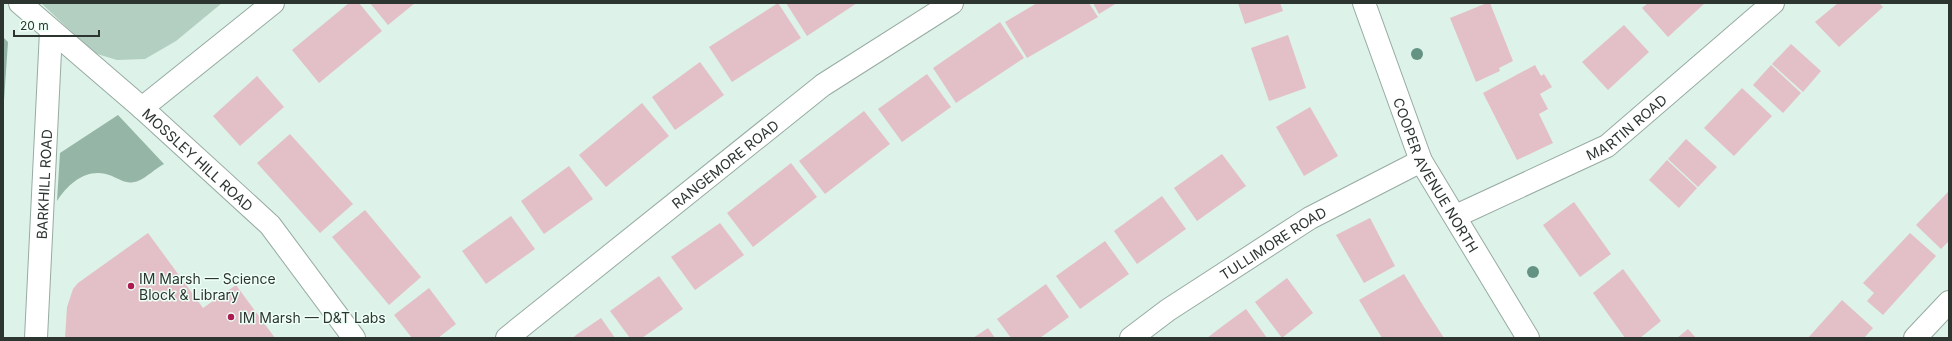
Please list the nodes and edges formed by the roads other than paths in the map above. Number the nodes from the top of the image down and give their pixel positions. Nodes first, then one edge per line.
1 (20, 3) edge
2 (273, 3) edge
3 (952, 3) edge
4 (1364, 3) edge
5 (1770, 4) edge
6 (51, 30) junction
7 (142, 108) junction
8 (1421, 161) junction
9 (1456, 216) junction
10 (1949, 302) edge
11 (36, 338) edge
12 (354, 338) edge
13 (507, 338) edge
14 (1131, 338) edge
15 (1528, 338) edge
16 (1915, 338) edge

1 - 6 street, MOSSLEY HILL ROAD
2 - 7 street
3 - 13 street, RANGEMORE ROAD
4 - 8 street, COOPER AVENUE NORTH
5 - 9 street, MARTIN ROAD
6 - 7 street, MOSSLEY HILL ROAD
6 - 11 street, BARKHILL ROAD
7 - 12 street, MOSSLEY HILL ROAD
8 - 9 street, COOPER AVENUE NORTH
8 - 14 street, TULLIMORE ROAD
9 - 15 street, COOPER AVENUE NORTH
10 - 16 street

